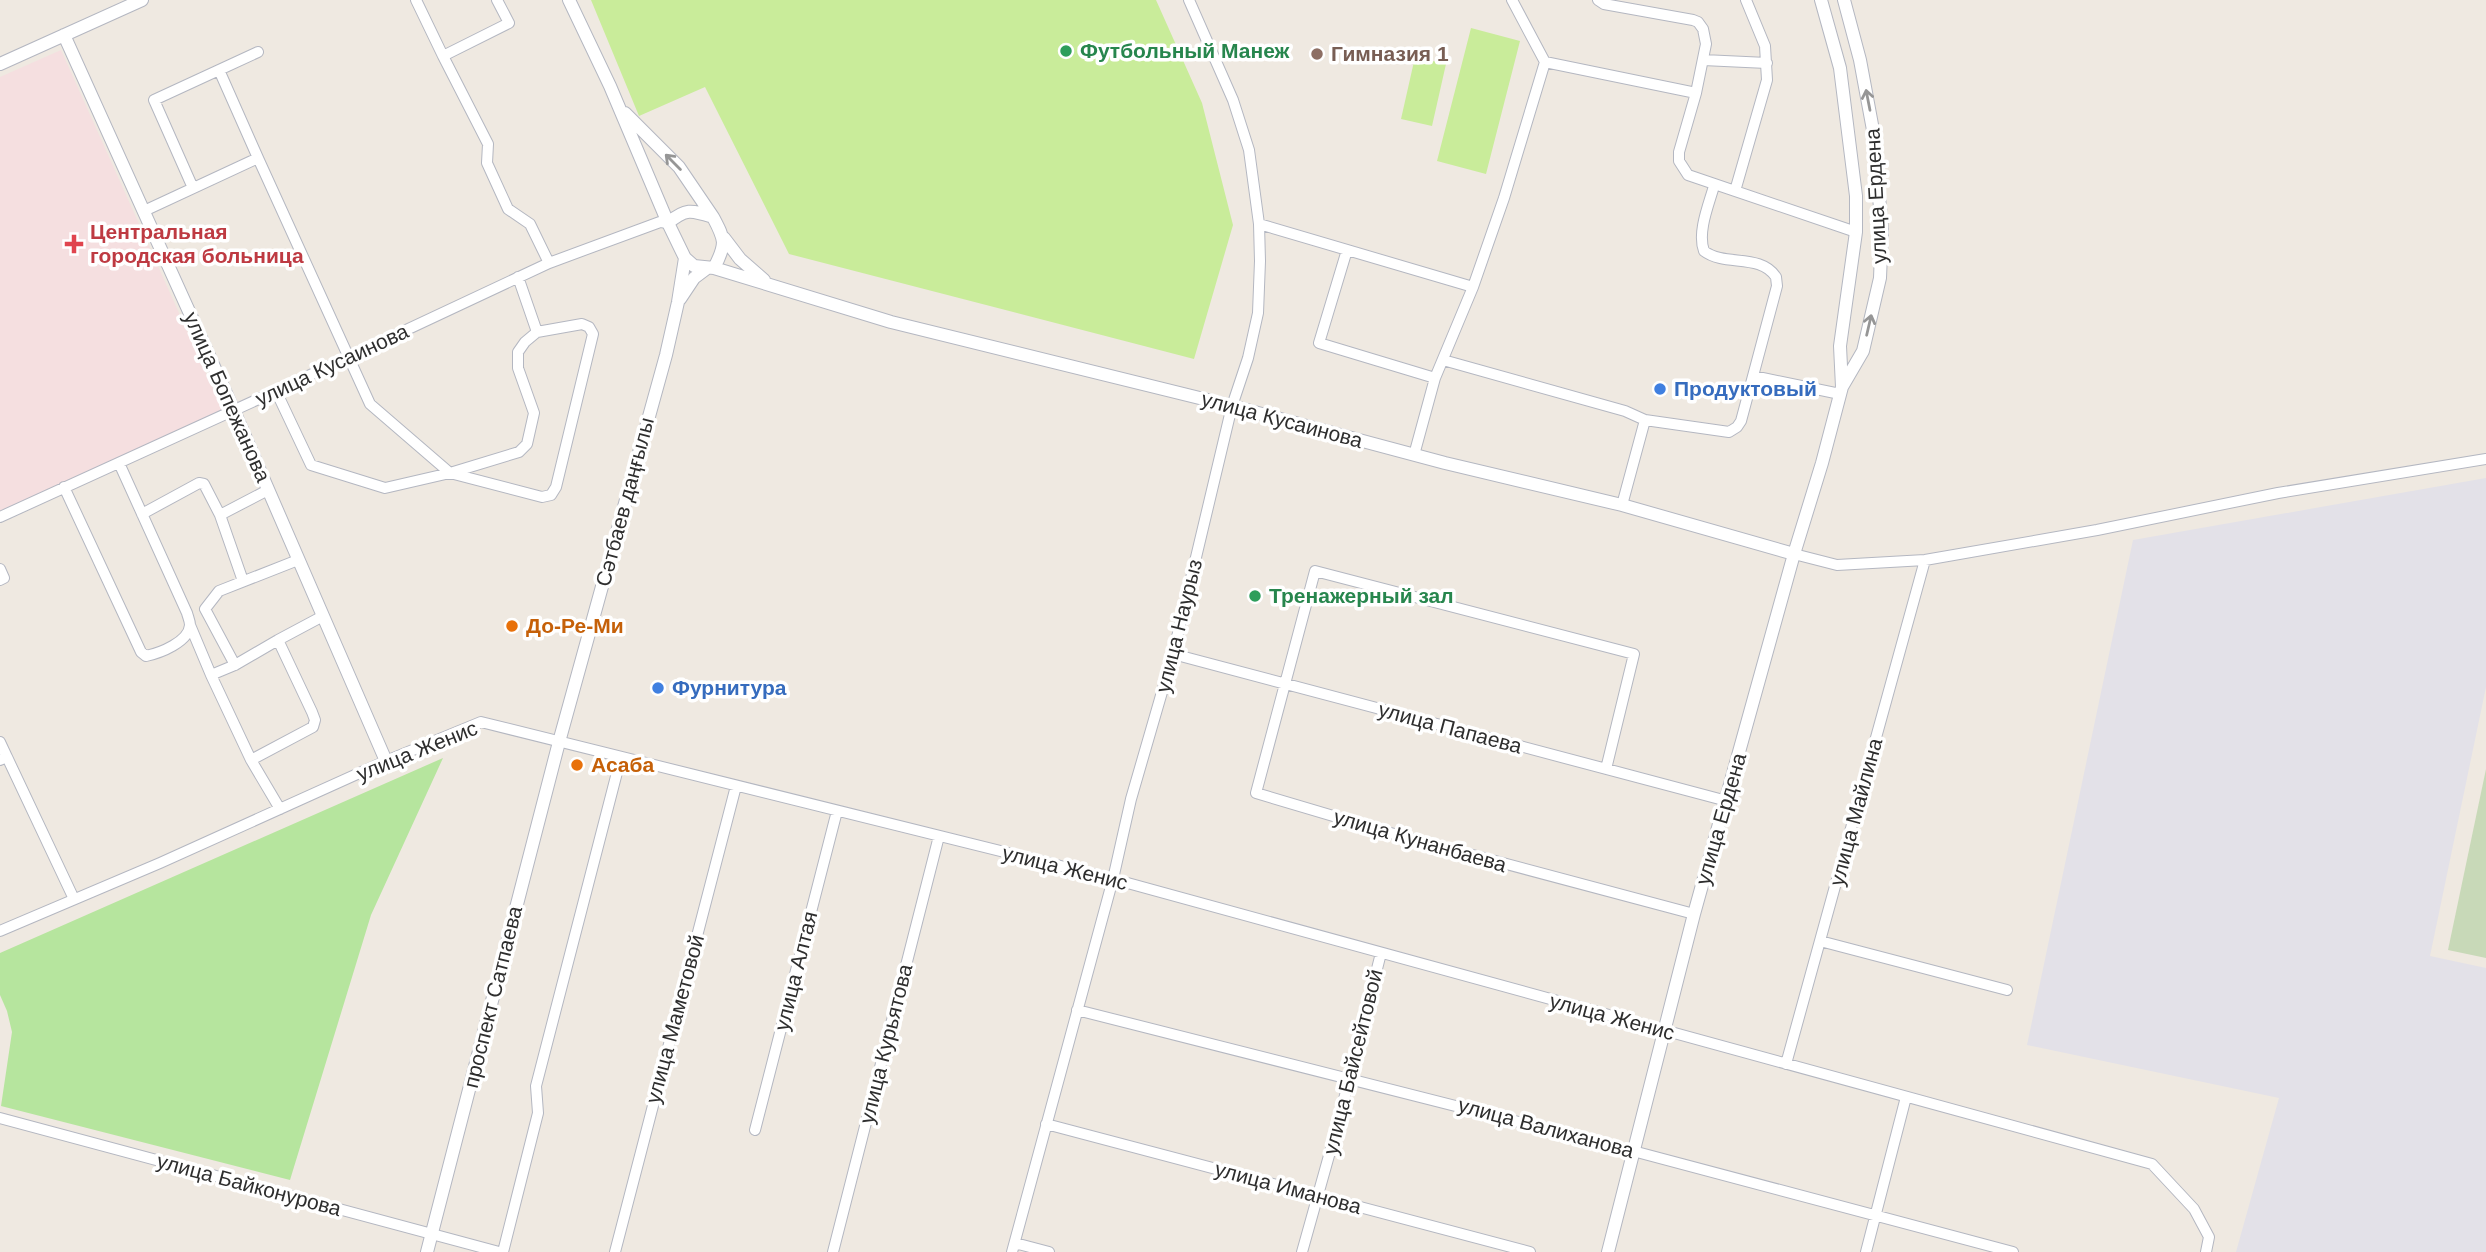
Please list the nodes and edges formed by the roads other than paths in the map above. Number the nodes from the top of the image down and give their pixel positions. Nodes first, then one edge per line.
1 (142, 0) edge
2 (416, 0) edge
3 (497, 0) edge
4 (569, 0) edge
5 (1189, 0) edge
6 (1512, 0) edge
7 (1598, 0) edge
8 (1746, 0) edge
9 (1821, 0) edge
10 (1844, 0) edge
11 (64, 35) junction
12 (258, 52) dead end
13 (443, 55) junction
14 (1703, 60) junction
15 (1545, 62) junction
16 (1767, 63) junction
17 (0, 64) edge
18 (219, 70) junction
19 (1696, 93) junction
20 (619, 107) junction
21 (258, 158) junction
22 (1714, 186) junction
23 (193, 188) junction
24 (1735, 191) junction
25 (144, 211) junction
26 (713, 217) junction
27 (668, 223) junction
28 (1259, 224) junction
29 (1856, 232) junction
30 (724, 238) junction
31 (1347, 250) junction
32 (685, 258) junction
33 (550, 263) junction
34 (710, 268) junction
35 (518, 277) junction
36 (770, 284) junction
37 (1473, 287) junction
38 (678, 302) junction
39 (537, 332) junction
40 (347, 357) junction
41 (1443, 360) junction
42 (1753, 376) junction
43 (1435, 378) junction
44 (276, 391) junction
45 (1841, 391) junction
46 (1232, 406) junction
47 (234, 411) junction
48 (1645, 420) junction
49 (1414, 455) junction
50 (2486, 459) edge
51 (119, 463) junction
52 (450, 473) junction
53 (64, 487) junction
54 (268, 490) junction
55 (1622, 505) junction
56 (142, 514) junction
57 (220, 515) junction
58 (0, 517) edge
59 (1794, 554) junction
60 (298, 560) junction
61 (1925, 561) junction
62 (0, 569) edge
63 (0, 580) edge
64 (243, 581) junction
65 (323, 616) junction
66 (190, 625) junction
67 (278, 640) junction
68 (1173, 654) junction
69 (235, 665) junction
70 (211, 675) junction
71 (1285, 684) junction
72 (0, 742) edge
73 (559, 742) junction
74 (621, 757) junction
75 (3, 758) edge
76 (251, 760) junction
77 (386, 761) junction
78 (1606, 769) junction
79 (736, 786) junction
80 (1727, 801) junction
81 (280, 809) junction
82 (836, 811) junction
83 (939, 836) junction
84 (1113, 879) junction
85 (74, 899) junction
86 (1694, 914) junction
87 (0, 932) edge
88 (1820, 941) junction
89 (1381, 953) junction
90 (2007, 990) dead end
91 (1077, 1010) junction
92 (1663, 1030) junction
93 (1786, 1064) junction
94 (1349, 1077) junction
95 (1906, 1097) junction
96 (0, 1118) edge
97 (1046, 1124) junction
98 (755, 1130) dead end
99 (1633, 1151) junction
100 (1318, 1196) junction
101 (1875, 1216) junction
102 (432, 1235) junction
103 (1014, 1247) edge
104 (428, 1252) edge
105 (501, 1252) edge
106 (615, 1252) edge
107 (833, 1252) edge
108 (1049, 1252) edge
109 (1302, 1252) edge
110 (1530, 1252) edge
111 (1608, 1252) edge
112 (1866, 1252) edge
113 (2013, 1252) edge
114 (2206, 1252) edge

1 - 11 street
2 - 13 street
3 - 13 street
4 - 20 street
5 - 28 street, улица Наурыз
6 - 15 street
7 - 14 street
8 - 16 street
9 - 29 street, улица Ердена
45 -> 10 street, улица Ердена
11 - 17 street
11 - 25 street, улица Бопежанова
12 - 18 street
13 - 33 street
14 - 16 street
14 - 19 street
15 - 19 street
15 - 37 street
16 - 24 street
18 - 21 street
18 - 23 street
19 - 22 street
26 -> 20 street
20 - 27 street
21 - 23 street
21 - 40 street
22 - 24 street
22 - 42 street
23 - 25 street
24 - 29 street
25 - 47 street, улица Бопежанова
26 - 27 street
26 - 30 street
27 - 32 street
27 - 33 street, улица Кусаинова
28 - 31 street
28 - 46 street, улица Наурыз
29 - 45 street, улица Ердена
30 - 34 street
30 - 36 street
31 - 37 street
31 - 43 street
32 - 34 street
32 - 38 street
33 - 35 street, улица Кусаинова
34 - 36 street, улица Кусаинова
34 - 38 street
35 - 39 street
35 - 40 street, улица Кусаинова
36 - 46 street, улица Кусаинова
37 - 41 street
38 - 73 street, Сәтбаев даңғылы
39 - 52 street
39 - 52 street
40 - 44 street, улица Кусаинова
40 - 52 street
41 - 43 street
41 - 48 street
42 - 45 street
42 - 48 street
43 - 49 street
44 - 47 street, улица Кусаинова
44 - 52 street
45 - 59 street, улица Ердена
46 - 49 street, улица Кусаинова
46 - 68 street, улица Наурыз
47 - 51 street, улица Кусаинова
47 - 54 street, улица Бопежанова
48 - 55 street
49 - 55 street, улица Кусаинова
50 - 61 street
51 - 53 street, улица Кусаинова
51 - 56 street
53 - 58 street, улица Кусаинова
53 - 66 street
54 - 57 street
54 - 60 street, улица Бопежанова
55 - 59 street, улица Кусаинова
56 - 57 street
56 - 66 street
57 - 64 street
59 - 61 street
59 - 80 street, улица Ердена
60 - 64 street
60 - 65 street, улица Бопежанова
61 - 88 street, улица Майлина
62 - 63 street
64 - 69 street
65 - 67 street
65 - 77 street, улица Бопежанова
66 - 70 street
67 - 69 street
67 - 76 street
68 - 71 street, улица Папаева
68 - 84 street, улица Наурыз
69 - 70 street
70 - 76 street
71 - 78 street, улица Папаева
71 - 78 street
71 - 86 street, улица Кунанбаева
72 - 75 street
73 - 74 street, улица Женис
73 - 77 street, улица Женис
73 - 102 street, проспект Сатпаева
74 - 79 street, улица Женис
74 - 105 street
75 - 85 street
76 - 81 street
77 - 81 street, улица Женис
78 - 80 street, улица Папаева
79 - 82 street, улица Женис
79 - 106 street, улица Маметовой
80 - 86 street, улица Ердена
81 - 85 street, улица Женис
82 - 83 street, улица Женис
82 - 98 street, улица Алтая
83 - 84 street, улица Женис
83 - 107 street, улица Курьятова
84 - 89 street, улица Женис
84 - 91 street, улица Наурыз
85 - 87 street, улица Женис
86 - 92 street, улица Ердена
88 - 90 street
88 - 93 street, улица Майлина
89 - 92 street, улица Женис
89 - 94 street, улица Байсейтовой
91 - 94 street, улица Валиханова
91 - 97 street, улица Наурыз
92 - 93 street, улица Женис
92 - 99 street, улица Ердена
93 - 95 street, улица Женис
94 - 99 street, улица Валиханова
94 - 100 street, улица Байсейтовой
95 - 101 street
95 - 114 street, улица Женис
96 - 102 street, улица Байконурова
97 - 100 street, улица Иманова
97 - 103 street, улица Наурыз
99 - 101 street, улица Валиханова
99 - 111 street, улица Ердена
100 - 109 street, улица Байсейтовой
100 - 110 street, улица Иманова
101 - 112 street
101 - 113 street, улица Валиханова
102 - 104 street, проспект Сатпаева
102 - 105 street, улица Байконурова
103 - 108 street

